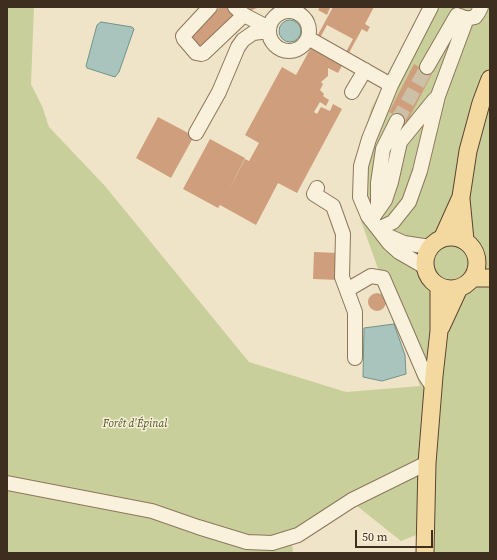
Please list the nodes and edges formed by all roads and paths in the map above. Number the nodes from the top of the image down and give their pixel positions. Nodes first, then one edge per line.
1 (210, 7) edge
2 (431, 7) edge
3 (481, 7) edge
4 (239, 11) edge
5 (304, 11) edge
6 (459, 13) edge
7 (269, 30) junction
8 (308, 38) junction
9 (427, 67) tunnel mouth
10 (365, 70) junction
11 (490, 79) edge
12 (391, 85) junction
13 (352, 92) dead end
14 (438, 96) junction
15 (397, 121) tunnel mouth
16 (196, 133) dead end
17 (317, 188) dead end
18 (461, 197) junction
19 (377, 223) junction
20 (443, 237) junction
21 (465, 240) junction
22 (430, 247) junction
23 (483, 260) edge
24 (425, 267) junction
25 (490, 278) edge
26 (466, 283) junction
27 (439, 286) junction
28 (347, 290) junction
29 (439, 331) junction
30 (356, 358) dead end
31 (433, 387) junction
32 (427, 463) junction
33 (7, 483) edge
34 (425, 553) edge

1 - 4 street
2 - 12 street
3 - 6 street
4 - 7 street
5 - 7 street
5 - 8 street
6 - 9 street
6 - 14 street
7 - 8 street
7 - 16 street
8 - 10 street
10 - 12 street
10 - 13 street
11 - 18 main road
12 - 19 street
14 - 19 street
14 - 19 street
15 - 19 street
17 - 28 street
18 - 20 main road
18 - 21 main road
19 - 22 street
19 - 24 street
20 - 21 main road
20 - 22 main road
21 - 23 main road
22 - 24 main road
23 - 26 main road
24 - 27 main road
25 - 26 main road
26 - 27 main road
26 - 29 main road
27 - 29 main road
28 - 30 street
28 - 31 street
29 - 31 main road
31 - 32 main road
32 - 33 street
32 - 34 main road

